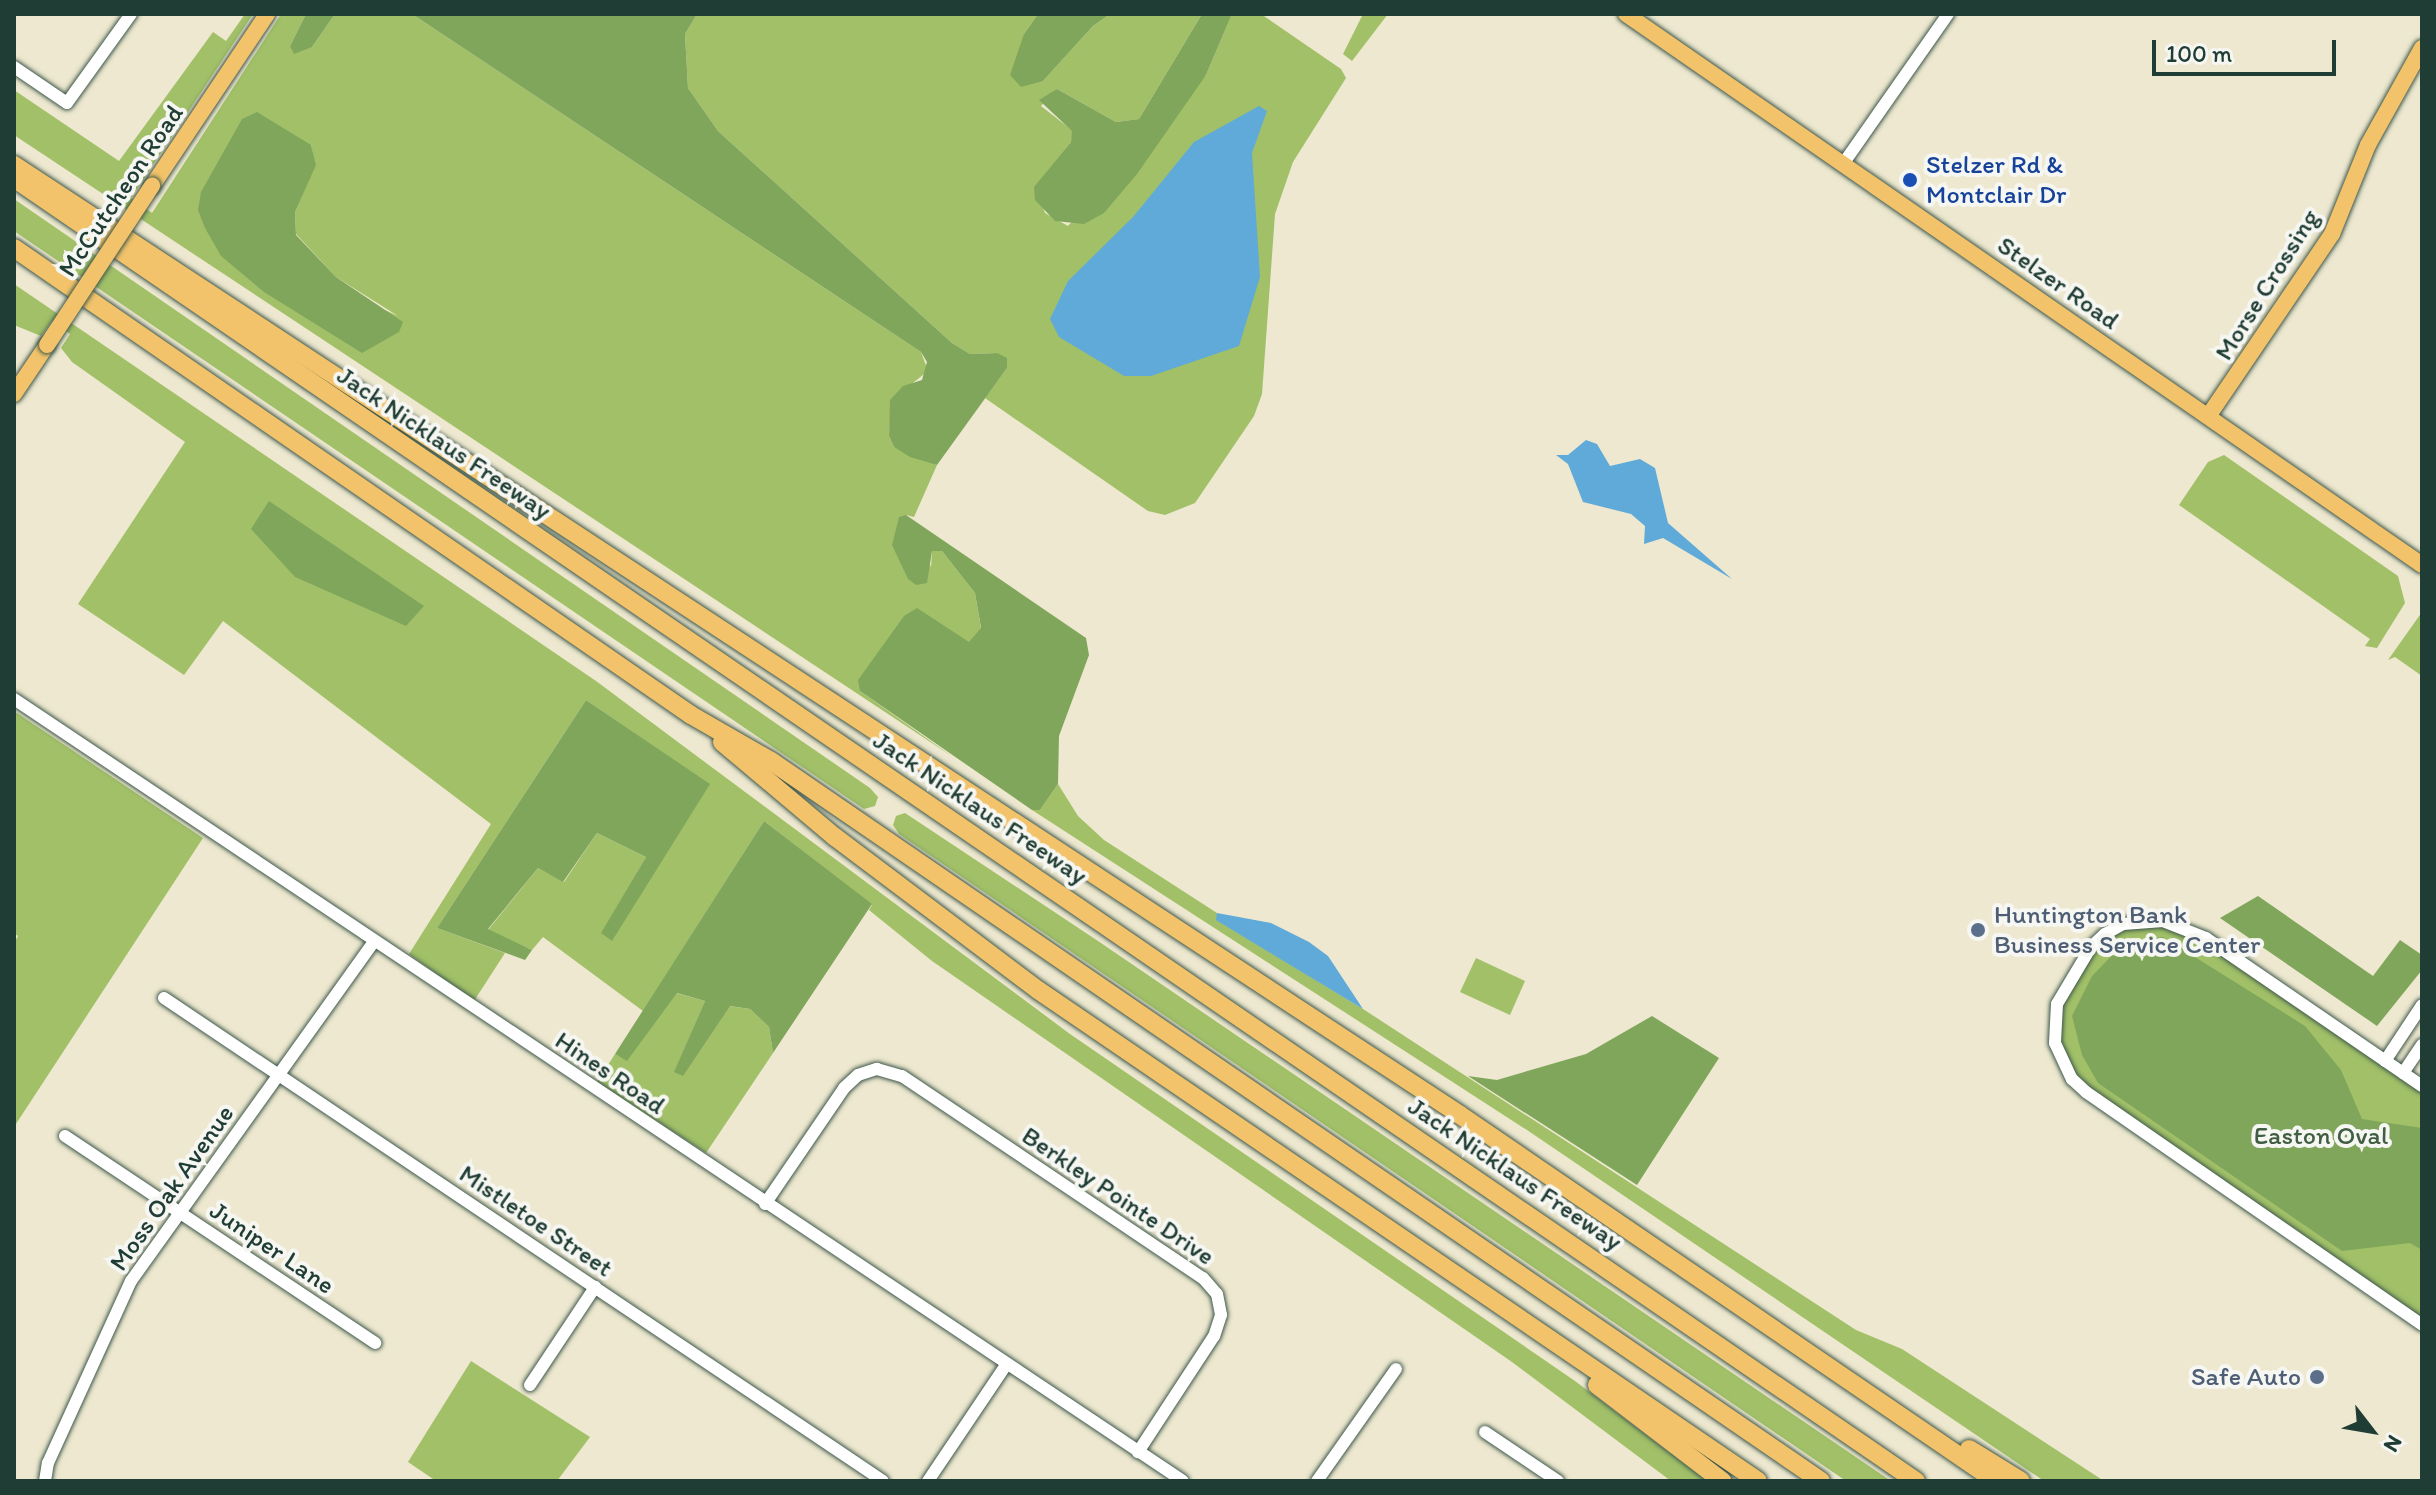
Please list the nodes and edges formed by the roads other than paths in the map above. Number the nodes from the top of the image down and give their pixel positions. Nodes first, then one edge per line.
1 (131, 14) edge
2 (267, 14) edge
3 (1626, 14) edge
4 (1948, 14) edge
5 (2422, 48) edge
6 (14, 67) edge
7 (1843, 164) junction
8 (14, 165) edge
9 (14, 178) edge
10 (14, 248) edge
11 (14, 394) edge
12 (2209, 415) junction
13 (2422, 565) edge
14 (14, 699) edge
15 (691, 715) junction
16 (374, 941) junction
17 (164, 998) dead end
18 (2422, 1005) edge
19 (2422, 1045) edge
20 (2385, 1061) junction
21 (2403, 1073) junction
22 (278, 1075) junction
23 (2422, 1086) edge
24 (1460, 1115) junction
25 (65, 1136) dead end
26 (765, 1204) junction
27 (180, 1213) junction
28 (595, 1287) junction
29 (1499, 1305) junction
30 (2422, 1325) edge
31 (375, 1343) dead end
32 (1006, 1365) junction
33 (1396, 1369) dead end
34 (530, 1385) dead end
35 (1485, 1432) dead end
36 (1138, 1452) junction
37 (45, 1481) edge
38 (883, 1481) edge
39 (928, 1481) edge
40 (1183, 1481) edge
41 (1317, 1481) edge
42 (1558, 1481) edge
43 (1722, 1481) edge
44 (1758, 1481) edge
45 (1821, 1481) edge
46 (1916, 1481) edge
47 (1996, 1481) edge
48 (2021, 1481) edge

1 - 6 street
2 - 11 main road, McCutcheon Road, bridge
3 - 7 main road, Stelzer Road
4 - 7 street
5 - 12 main road, Morse Crossing
7 - 12 main road, Stelzer Road
8 - 24 highway
9 - 46 highway, Jack Nicklaus Freeway
10 - 15 highway
12 - 13 main road, Stelzer Road
14 - 16 street, Hines Road
15 - 29 highway
15 - 45 highway
16 - 22 street, Moss Oak Avenue
16 - 26 street, Hines Road
17 - 22 street, Mistletoe Street
18 - 20 street
19 - 21 street
20 - 21 street
20 - 30 street
21 - 23 street
22 - 27 street, Moss Oak Avenue
22 - 28 street, Mistletoe Street
24 - 47 highway
24 - 48 highway
25 - 27 street, Juniper Lane
26 - 32 street, Hines Road
26 - 36 street, Berkley Pointe Drive
27 - 31 street, Juniper Lane
27 - 37 street, Moss Oak Avenue
28 - 34 street
28 - 38 street, Mistletoe Street
29 - 43 highway
29 - 44 highway
32 - 36 street, Hines Road
32 - 39 street
33 - 41 street
35 - 42 street
36 - 40 street, Hines Road

